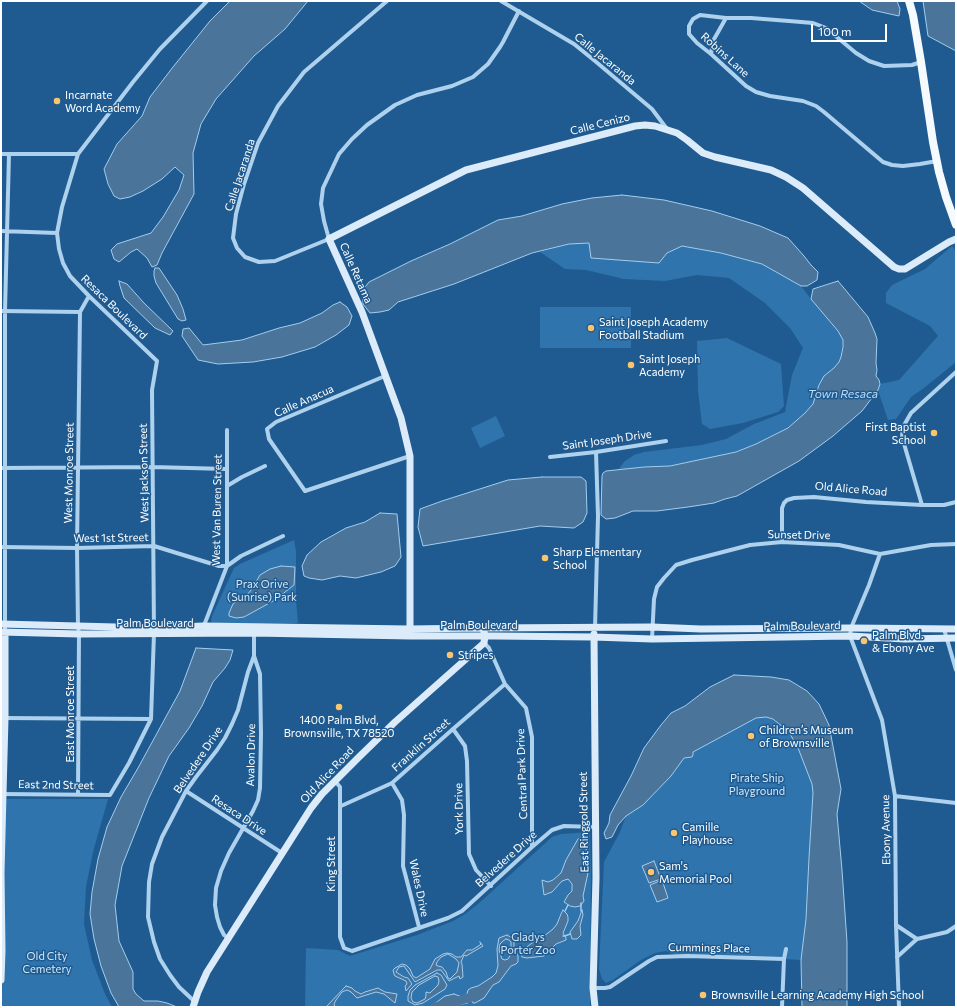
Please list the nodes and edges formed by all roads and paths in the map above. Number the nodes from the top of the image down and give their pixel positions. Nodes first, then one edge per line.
1 (207, 1) edge
2 (387, 1) edge
3 (501, 1) edge
4 (909, 1) edge
5 (519, 11) junction
6 (726, 18) junction
7 (711, 54) junction
8 (921, 62) junction
9 (668, 130) junction
10 (1, 154) edge
11 (9, 154) junction
12 (78, 154) junction
13 (937, 161) junction
14 (956, 225) edge
15 (1, 231) edge
16 (7, 231) junction
17 (57, 233) junction
18 (329, 239) junction
19 (956, 239) edge
20 (245, 257) joint
21 (90, 296) junction
22 (3, 312) edge
23 (80, 312) junction
24 (157, 361) joint
25 (956, 372) edge
26 (385, 376) junction
27 (227, 430) dead end
28 (666, 441) dead end
29 (596, 452) junction
30 (410, 456) junction
31 (550, 457) dead end
32 (265, 466) dead end
33 (78, 467) junction
34 (152, 467) junction
35 (3, 468) edge
36 (228, 469) junction
37 (227, 486) junction
38 (956, 502) edge
39 (922, 506) junction
40 (283, 536) dead end
41 (782, 542) junction
42 (956, 544) edge
43 (154, 546) junction
44 (3, 547) edge
45 (77, 548) junction
46 (880, 554) junction
47 (227, 566) junction
48 (3, 624) edge
49 (203, 626) junction
50 (652, 627) junction
51 (483, 628) junction
52 (595, 628) junction
53 (851, 628) junction
54 (41, 629) junction
55 (944, 629) junction
56 (956, 629) edge
57 (78, 630) junction
58 (154, 630) junction
59 (3, 632) edge
60 (254, 633) junction
61 (409, 633) junction
62 (201, 634) junction
63 (850, 636) junction
64 (593, 637) junction
65 (946, 638) junction
66 (956, 638) edge
67 (484, 639) junction
68 (652, 639) junction
69 (254, 656) junction
70 (956, 670) edge
71 (505, 684) junction
72 (3, 718) edge
73 (79, 719) junction
74 (152, 719) junction
75 (453, 728) junction
76 (335, 782) junction
77 (392, 783) junction
78 (186, 791) junction
79 (2, 794) edge
80 (78, 794) junction
81 (895, 796) junction
82 (956, 803) edge
83 (341, 806) junction
84 (595, 827) junction
85 (243, 828) junction
86 (532, 847) junction
87 (282, 853) junction
88 (1, 873) edge
89 (491, 886) junction
90 (896, 925) junction
91 (956, 926) edge
92 (419, 927) junction
93 (228, 938) junction
94 (917, 939) junction
95 (344, 948) joint
96 (786, 949) dead end
97 (2, 951) edge
98 (897, 957) junction
99 (784, 959) junction
100 (1, 980) edge
101 (593, 988) junction
102 (194, 1004) edge
103 (595, 1007) edge
104 (782, 1007) edge
105 (900, 1007) edge

1 - 12 street, Resaca Boulevard
2 - 20 street, Calle Jacaranda
3 - 5 street, Calle Jacaranda
4 - 8 main road
5 - 9 street, Calle Jacaranda
5 - 18 street, Calle Retama
6 - 7 street
6 - 7 street, Robins Lane
6 - 8 street, Robins Lane
7 - 13 street, Robins Lane
8 - 13 main road
9 - 18 main road, Calle Cenizo
9 - 19 main road, Calle Cenizo
10 - 11 street
11 - 12 street
11 - 16 street
12 - 17 street, Resaca Boulevard
13 - 14 main road
15 - 16 street
16 - 17 street
16 - 22 street
17 - 21 street, Resaca Boulevard
18 - 20 street, Calle Cenizo
18 - 26 main road, Calle Retama
21 - 23 street
21 - 24 street, Resaca Boulevard
22 - 23 street
22 - 35 street
23 - 33 street, West Monroe Street
24 - 34 street, West Jackson Street
25 - 39 street
26 - 30 main road, Calle Retama
26 - 30 street, Calle Anacua
27 - 36 street, West Van Buren Street
28 - 29 street, Saint Joseph Drive
29 - 31 street, Saint Joseph Drive
29 - 52 street
30 - 61 main road, Calle Retama
32 - 37 street
33 - 34 street
33 - 35 street
33 - 45 street, West Monroe Street
34 - 36 street
34 - 43 street, West Jackson Street
35 - 44 street
36 - 37 street, West Van Buren Street
37 - 47 street, West Van Buren Street
38 - 39 street, Old Alice Road
39 - 41 street, Old Alice Road
40 - 47 street
41 - 46 street, Sunset Drive
41 - 50 street, Sunset Drive
42 - 46 street, Sunset Drive
43 - 45 street, West 1st Street
43 - 47 street, West 1st Street
43 - 58 street, West Jackson Street
44 - 45 street, West 1st Street
44 - 48 street
45 - 57 street, West Monroe Street
46 - 53 street
47 - 49 street, West Van Buren Street
48 - 54 main road, Palm Boulevard
48 - 59 street
49 - 58 main road, Palm Boulevard
49 - 61 main road, Palm Boulevard
49 - 62 street, West Van Buren Street
50 - 52 main road, Palm Boulevard
50 - 53 main road, Palm Boulevard
50 - 68 street, Sunset Drive
51 - 52 main road, Palm Boulevard
51 - 61 main road, Palm Boulevard
51 - 67 main road
52 - 64 main road, East Ringgold Street
53 - 55 main road, Palm Boulevard
53 - 63 street
54 - 57 main road, Palm Boulevard
54 - 59 main road, Palm Boulevard
55 - 56 main road, Palm Boulevard
55 - 65 street
57 - 58 main road, Palm Boulevard
57 - 73 street, East Monroe Street
58 - 62 main road, Palm Boulevard
58 - 74 street, West Jackson Street
59 - 72 main road
60 - 61 main road, Palm Boulevard
60 - 62 main road, Palm Boulevard
60 - 69 street, Avalon Drive
61 - 67 main road, Palm Boulevard
63 - 65 main road, Palm Boulevard
63 - 68 main road, Palm Boulevard
63 - 81 street, Ebony Avenue
64 - 67 main road, Palm Boulevard
64 - 68 main road, Palm Boulevard
64 - 84 main road, East Ringgold Street
65 - 66 main road, Palm Boulevard
65 - 70 street
67 - 71 street, Central Park Drive
67 - 76 main road, Old Alice Road
69 - 78 street, Belvedere Drive
69 - 85 street, Avalon Drive
71 - 75 street, Franklin Street
71 - 86 street, Central Park Drive
72 - 73 street
72 - 79 main road
73 - 74 street
73 - 80 street, East Monroe Street
74 - 80 street, East 2nd Street
75 - 77 street, Franklin Street
75 - 89 street, York Drive
76 - 83 street, King Street
76 - 87 main road, Old Alice Road
77 - 83 street, Franklin Street
77 - 92 street, Wales Drive
78 - 85 street, Resaca Drive
78 - 102 street, Belvedere Drive
79 - 80 street, East 2nd Street
79 - 88 main road
81 - 82 street
81 - 90 street, Ebony Avenue
83 - 95 street, King Street
84 - 86 street, Belvedere Drive
84 - 101 main road, East Ringgold Street
85 - 87 street, Resaca Drive
85 - 93 street, Avalon Drive
86 - 89 street, Belvedere Drive
87 - 93 main road, Old Alice Road
88 - 97 main road
89 - 92 street, Belvedere Drive
90 - 94 street
90 - 98 street, Ebony Avenue
91 - 94 street
92 - 95 street, Belvedere Drive
93 - 102 main road, Old Alice Road
94 - 98 street
96 - 99 street
97 - 100 main road
98 - 105 street, Ebony Avenue
99 - 101 street, Cummings Place
99 - 104 street
101 - 103 main road, East Ringgold Street

